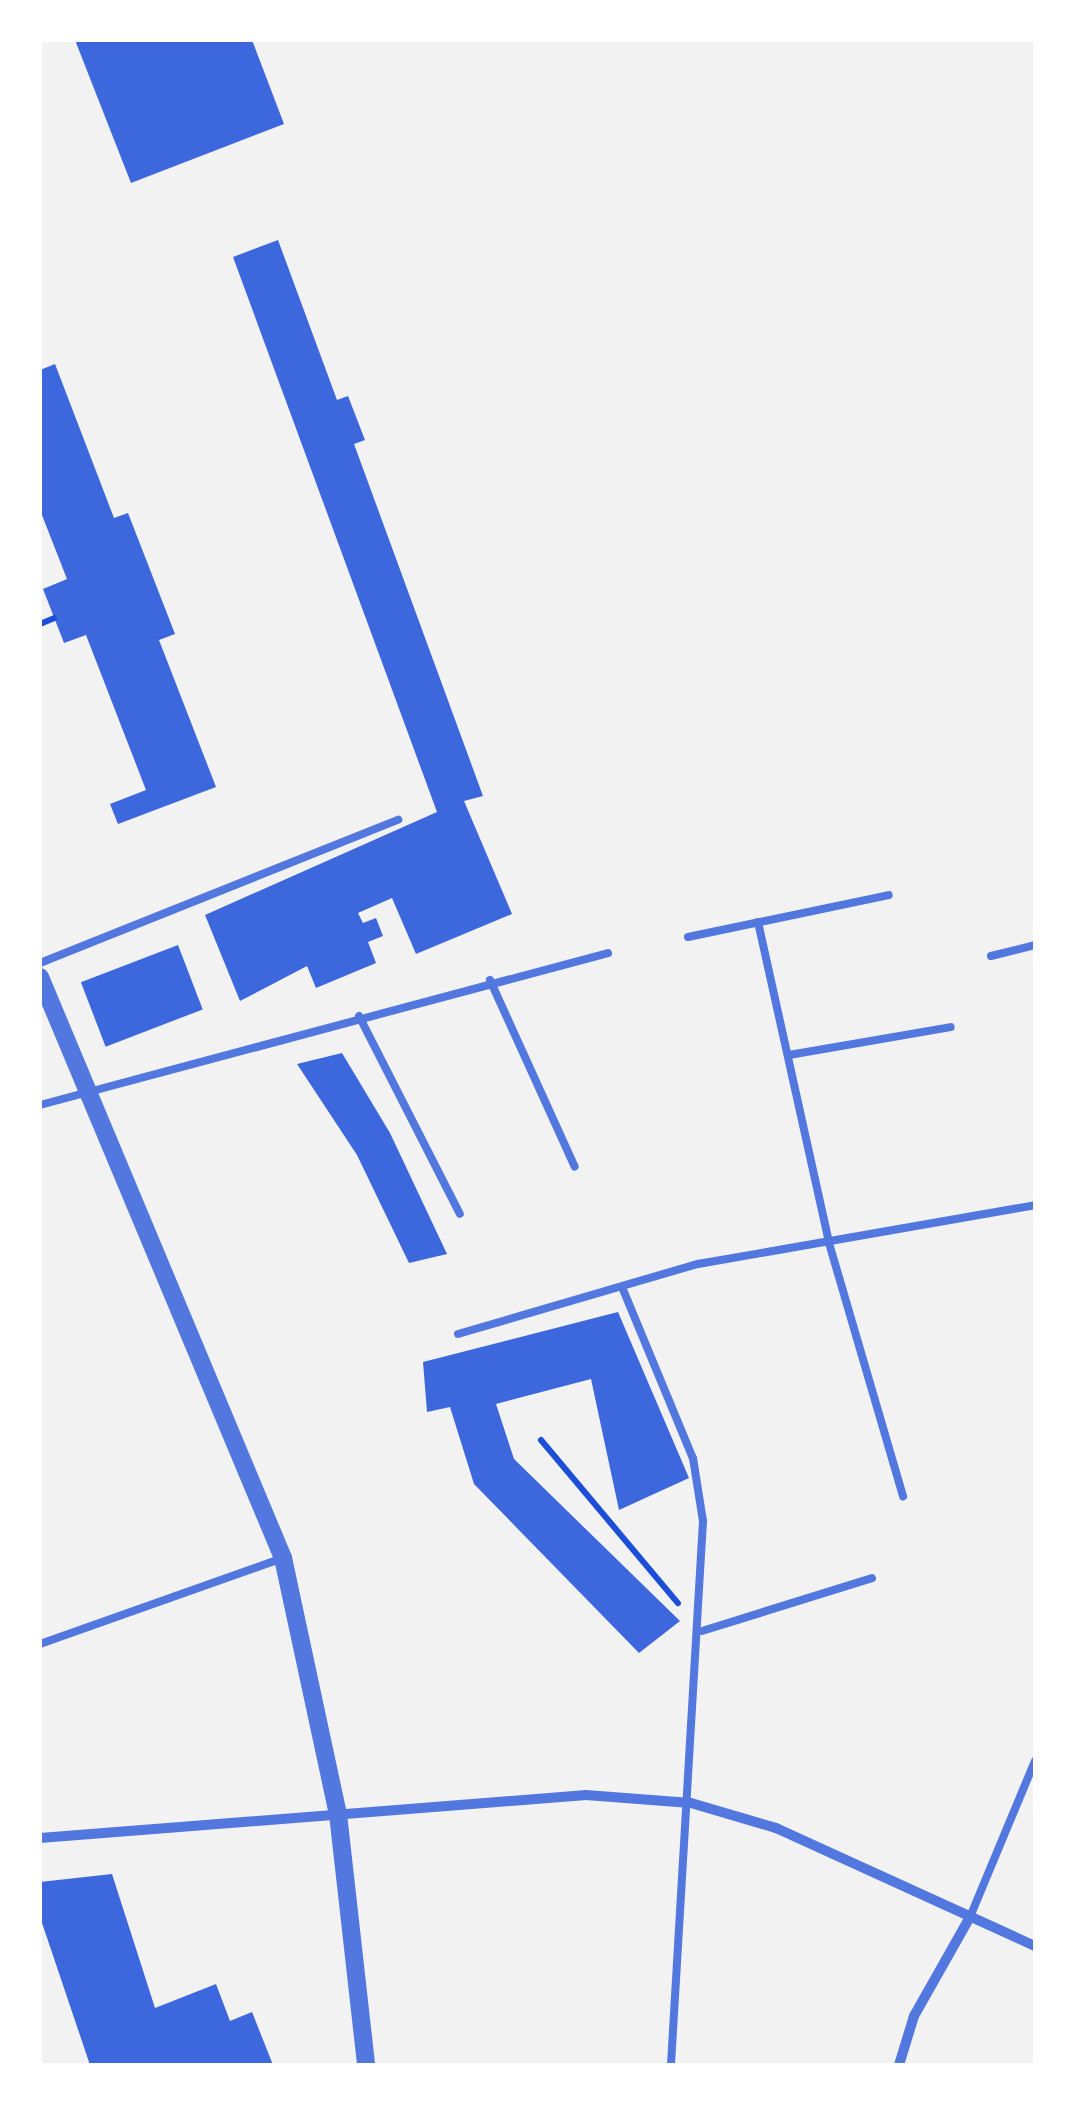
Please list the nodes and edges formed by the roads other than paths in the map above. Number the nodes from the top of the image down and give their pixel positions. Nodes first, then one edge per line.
1 (398, 820) dead end
2 (889, 896) dead end
3 (758, 922) junction
4 (688, 937) dead end
5 (1035, 945) edge
6 (608, 953) dead end
7 (990, 956) dead end
8 (40, 963) edge
9 (40, 977) edge
10 (490, 980) junction
11 (359, 1016) junction
12 (951, 1027) dead end
13 (789, 1055) junction
14 (89, 1090) junction
15 (40, 1105) edge
16 (575, 1167) dead end
17 (1035, 1205) edge
18 (460, 1214) dead end
19 (829, 1243) junction
20 (622, 1286) junction
21 (458, 1334) dead end
22 (903, 1496) dead end
23 (283, 1558) junction
24 (872, 1578) dead end
25 (702, 1631) junction
26 (40, 1644) edge
27 (1035, 1761) edge
28 (691, 1804) junction
29 (338, 1814) junction
30 (40, 1838) edge
31 (970, 1917) junction
32 (1035, 1946) edge
33 (366, 2065) edge
34 (671, 2065) edge
35 (898, 2065) edge

1 - 8 lane
2 - 3 lane
3 - 4 lane
3 - 13 lane
5 - 7 lane
6 - 10 lane
9 - 14 street
10 - 11 lane
10 - 16 lane
11 - 14 lane
11 - 18 lane
12 - 13 lane
13 - 19 lane
14 - 15 lane
14 - 23 street
17 - 19 lane
19 - 20 lane
19 - 22 lane
20 - 21 lane
20 - 25 lane
23 - 26 lane
23 - 29 street
24 - 25 lane
25 - 28 lane
27 - 31 lane
28 - 29 street
28 - 31 street
28 - 34 lane
29 - 30 street
29 - 33 street
31 - 32 street
31 - 35 street

